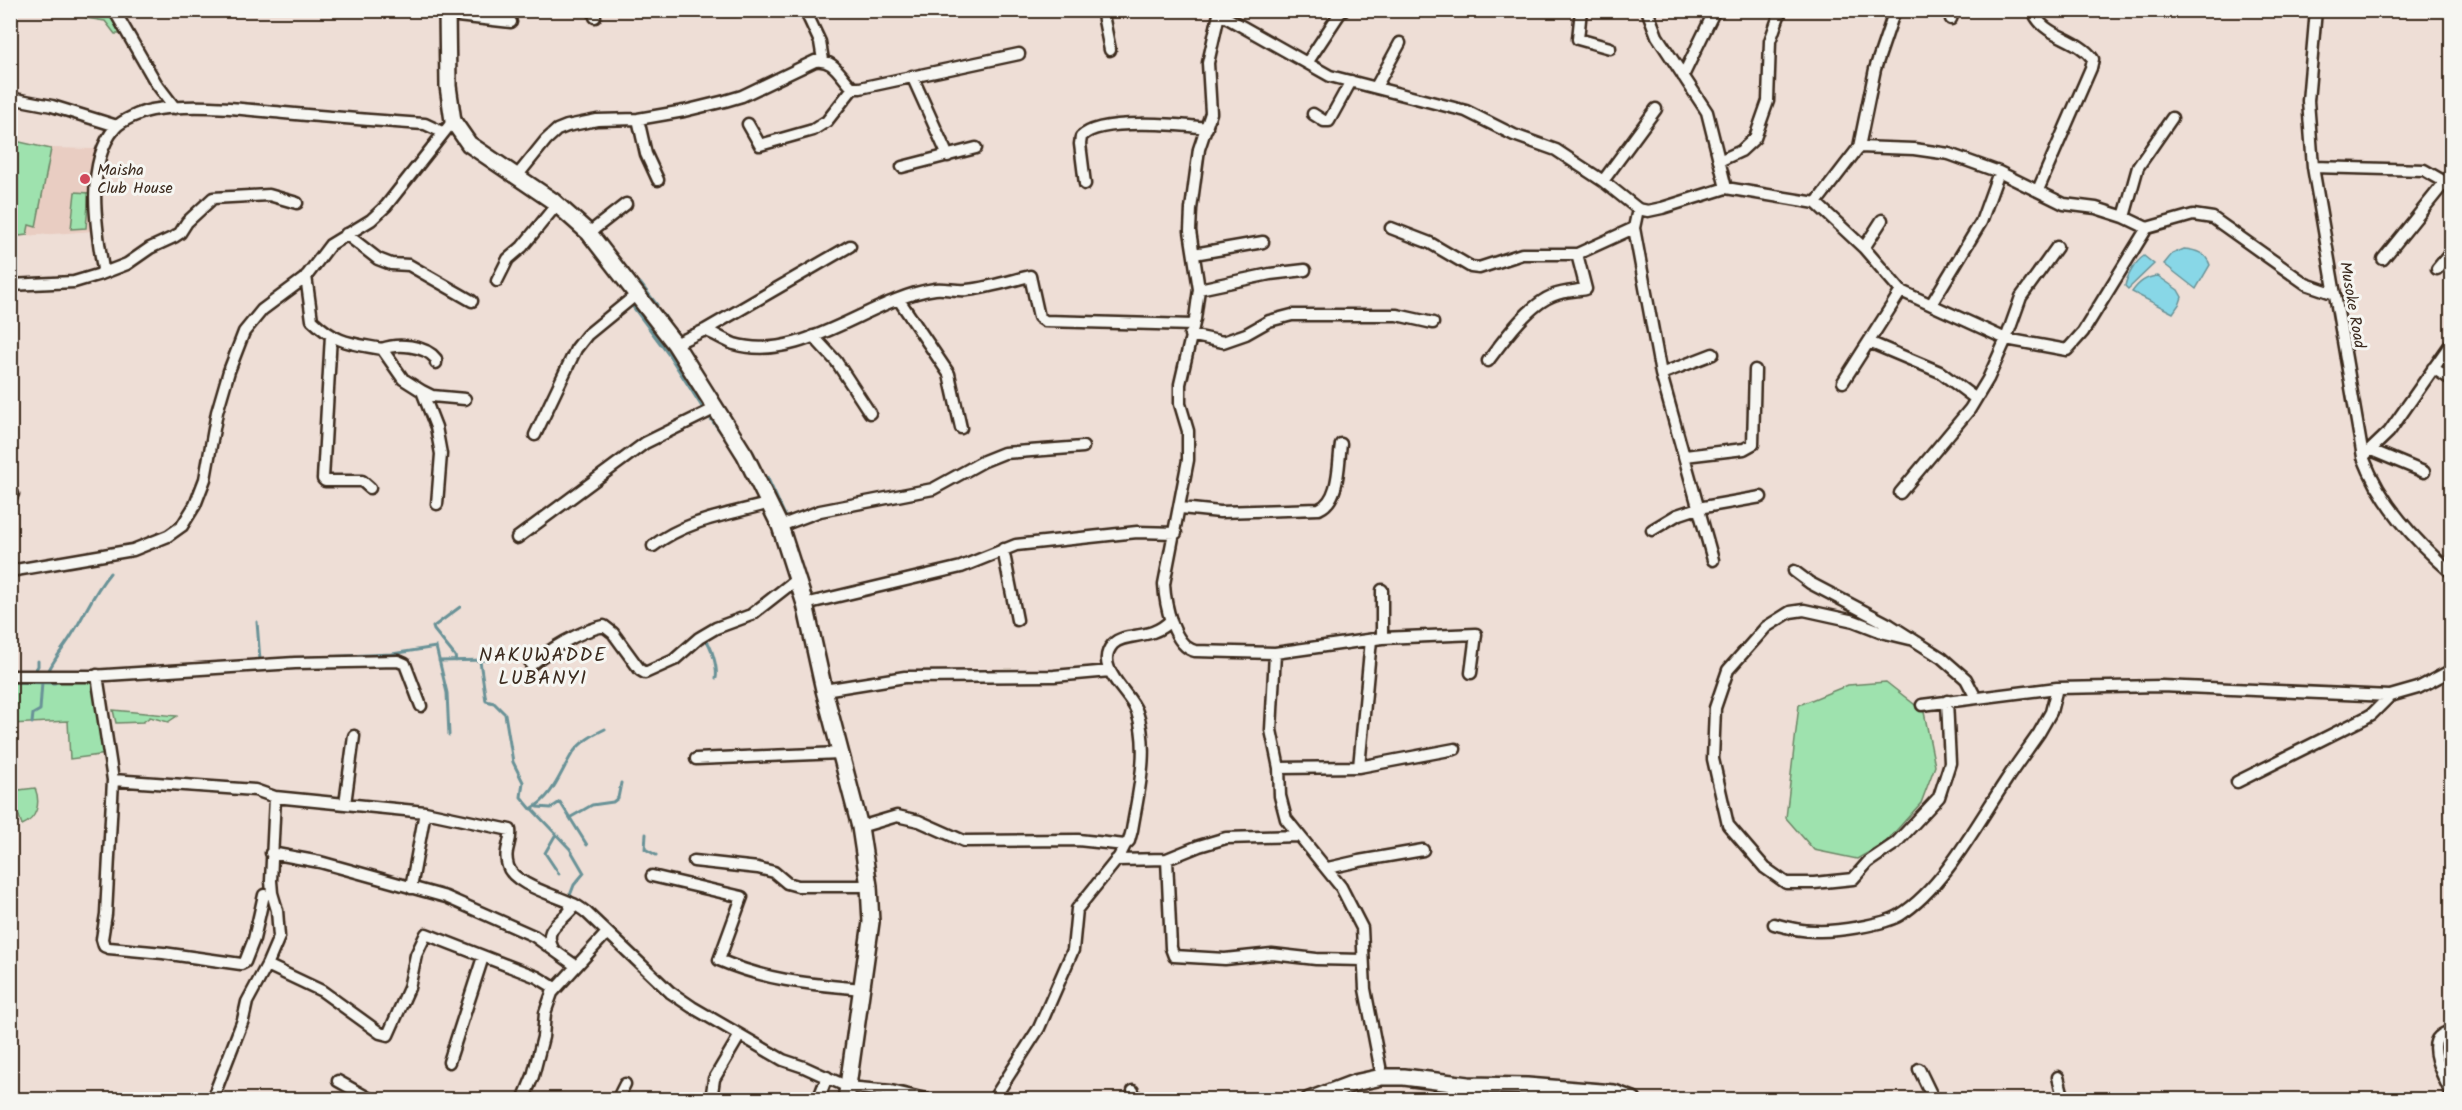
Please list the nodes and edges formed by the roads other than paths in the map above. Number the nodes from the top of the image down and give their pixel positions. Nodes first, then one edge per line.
1 (114, 10) edge
2 (723, 10) edge
3 (736, 10) edge
4 (805, 10) edge
5 (1102, 10) edge
6 (1344, 10) edge
7 (1581, 10) edge
8 (1647, 10) edge
9 (1715, 10) edge
10 (1781, 10) edge
11 (1895, 10) edge
12 (2039, 10) edge
13 (2316, 10) edge
14 (1220, 12) edge
15 (447, 13) edge
16 (511, 22) dead end
17 (1400, 43) dead end
18 (1610, 48) dead end
19 (1110, 50) dead end
20 (1019, 54) dead end
21 (822, 60) junction
22 (1306, 63) junction
23 (912, 76) junction
24 (1683, 76) junction
25 (1351, 81) junction
26 (1376, 87) junction
27 (853, 88) junction
28 (10, 99) edge
29 (175, 108) junction
30 (1656, 109) dead end
31 (1313, 114) dead end
32 (2172, 118) dead end
33 (638, 119) junction
34 (748, 124) dead end
35 (117, 126) junction
36 (447, 127) junction
37 (1207, 128) junction
38 (1859, 147) junction
39 (976, 148) dead end
40 (948, 156) junction
41 (1719, 161) junction
42 (902, 167) dead end
43 (2313, 167) junction
44 (1999, 172) junction
45 (517, 176) junction
46 (658, 180) dead end
47 (1604, 181) junction
48 (1085, 184) dead end
49 (2448, 184) edge
50 (1726, 188) junction
51 (2038, 190) junction
52 (297, 203) dead end
53 (1816, 203) junction
54 (557, 204) junction
55 (626, 204) dead end
56 (1638, 209) junction
57 (2124, 217) junction
58 (1882, 220) dead end
59 (1391, 228) dead end
60 (1634, 228) junction
61 (2146, 228) junction
62 (589, 233) junction
63 (346, 234) junction
64 (1263, 242) dead end
65 (850, 246) dead end
66 (2057, 247) dead end
67 (1864, 248) junction
68 (2451, 251) edge
69 (1194, 254) junction
70 (1577, 254) junction
71 (2383, 259) dead end
72 (2437, 269) dead end
73 (1305, 270) dead end
74 (101, 274) junction
75 (306, 276) junction
76 (497, 281) dead end
77 (10, 285) edge
78 (1199, 289) junction
79 (1901, 291) junction
80 (637, 294) junction
81 (2335, 294) junction
82 (899, 300) junction
83 (472, 301) dead end
84 (1932, 303) junction
85 (1432, 323) dead end
86 (705, 330) junction
87 (1192, 330) junction
88 (331, 335) junction
89 (813, 336) junction
90 (2007, 339) junction
91 (1869, 342) junction
92 (2451, 342) edge
93 (675, 344) junction
94 (382, 349) junction
95 (1713, 354) dead end
96 (1488, 361) dead end
97 (436, 363) dead end
98 (2433, 368) junction
99 (1755, 370) dead end
100 (1661, 374) junction
101 (2451, 380) edge
102 (1843, 382) dead end
103 (422, 392) junction
104 (465, 399) dead end
105 (1976, 399) junction
106 (714, 409) junction
107 (870, 413) dead end
108 (961, 428) dead end
109 (536, 435) dead end
110 (1341, 444) dead end
111 (1083, 447) dead end
112 (2367, 454) junction
113 (1685, 456) junction
114 (2424, 472) dead end
115 (370, 488) dead end
116 (1900, 493) dead end
117 (1761, 497) dead end
118 (770, 502) junction
119 (436, 504) dead end
120 (1181, 508) junction
121 (1698, 508) junction
122 (780, 526) junction
123 (1652, 530) dead end
124 (1176, 533) junction
125 (517, 538) dead end
126 (653, 546) dead end
127 (1003, 549) junction
128 (1713, 561) dead end
129 (10, 571) edge
130 (1794, 571) dead end
131 (2451, 573) edge
132 (797, 579) junction
133 (1382, 590) dead end
134 (805, 604) junction
135 (1017, 620) dead end
136 (1171, 620) junction
137 (1377, 639) junction
138 (1910, 639) junction
139 (1275, 652) junction
140 (531, 665) dead end
141 (2451, 670) edge
142 (1110, 671) junction
143 (1471, 673) dead end
144 (97, 675) junction
145 (10, 676) edge
146 (2057, 688) junction
147 (824, 690) junction
148 (2390, 696) junction
149 (1976, 698) junction
150 (1947, 701) junction
151 (421, 705) dead end
152 (1922, 705) dead end
153 (354, 736) dead end
154 (1455, 750) dead end
155 (840, 753) junction
156 (696, 759) dead end
157 (1279, 768) junction
158 (1359, 768) junction
159 (113, 780) junction
160 (2237, 782) dead end
161 (275, 797) junction
162 (345, 804) junction
163 (426, 812) junction
164 (860, 827) junction
165 (1299, 836) junction
166 (1125, 844) junction
167 (1423, 850) dead end
168 (271, 853) junction
169 (1167, 859) junction
170 (1116, 860) junction
171 (694, 861) dead end
172 (1328, 868) junction
173 (652, 876) dead end
174 (869, 886) junction
175 (411, 888) junction
176 (264, 895) junction
177 (569, 902) junction
178 (1774, 924) dead end
179 (609, 934) junction
180 (553, 949) junction
181 (483, 957) junction
182 (1362, 960) junction
183 (267, 965) junction
184 (576, 966) junction
185 (555, 988) junction
186 (862, 989) junction
187 (2451, 1030) edge
188 (740, 1035) junction
189 (449, 1062) dead end
190 (1919, 1069) dead end
191 (827, 1077) junction
192 (1382, 1077) junction
193 (2058, 1077) dead end
194 (338, 1081) dead end
195 (625, 1084) dead end
196 (1482, 1086) junction
197 (847, 1093) edge
198 (2451, 1095) edge
199 (1623, 1098) edge
200 (212, 1100) edge
201 (372, 1100) edge
202 (523, 1100) edge
203 (617, 1100) edge
204 (711, 1100) edge
205 (818, 1100) edge
206 (930, 1100) edge
207 (993, 1100) edge
208 (1309, 1100) edge
209 (1473, 1100) edge
210 (1934, 1100) edge
211 (2064, 1100) edge

1 - 29 street
2 - 3 street
4 - 21 street
5 - 19 street
6 - 22 street
7 - 18 street
8 - 24 street
9 - 24 street
10 - 41 street
11 - 38 street
12 - 51 street
13 - 43 street, Musoke Road
14 - 22 street
14 - 37 street
15 - 16 street
15 - 36 street
17 - 26 street
20 - 23 street
21 - 27 street
21 - 33 street
22 - 25 street
23 - 27 street
23 - 40 street
24 - 41 street
25 - 26 street
25 - 31 street
26 - 47 street
27 - 34 street
28 - 35 street
29 - 35 street
29 - 36 street
30 - 47 street
32 - 57 street
33 - 45 street
33 - 46 street
35 - 74 street
36 - 45 street
36 - 63 street
37 - 48 street
37 - 69 street
38 - 44 street
38 - 53 street
39 - 40 street
40 - 42 street
41 - 50 street
43 - 49 street
43 - 81 street, Musoke Road
44 - 51 street
44 - 84 street
45 - 54 street
47 - 56 street
49 - 71 street
50 - 53 street
50 - 56 street
51 - 57 street
52 - 74 street
53 - 67 street
54 - 62 street
54 - 76 street
55 - 62 street
56 - 60 street
57 - 61 street
58 - 67 street
59 - 70 street
60 - 70 street
60 - 100 street
61 - 81 street
61 - 90 street
62 - 80 street
63 - 75 street
63 - 83 street
64 - 69 street
65 - 86 street
66 - 90 street
67 - 79 street
68 - 72 street
69 - 78 street
70 - 96 street
73 - 78 street
74 - 77 street
75 - 88 street
75 - 129 street
78 - 87 street
79 - 84 street
79 - 91 street
80 - 93 street
80 - 109 street
81 - 112 street, Musoke Road
82 - 87 street
82 - 89 street
82 - 108 street
84 - 90 street
85 - 87 street
86 - 89 street
86 - 93 street
87 - 120 street
88 - 94 street
88 - 115 street
89 - 107 street
90 - 105 street
91 - 102 street
91 - 105 street
92 - 98 street
93 - 106 street
94 - 97 street
94 - 103 street
95 - 100 street
98 - 101 street
98 - 112 street
99 - 113 street
100 - 113 street
103 - 104 street
103 - 119 street
105 - 116 street
106 - 118 street
106 - 125 street
110 - 120 street
111 - 122 street
112 - 114 street
112 - 131 street, Musoke Road
113 - 121 street
117 - 121 street
118 - 122 street
118 - 126 street
120 - 124 street
121 - 123 street
121 - 128 street
122 - 132 street
124 - 127 street
124 - 136 street
127 - 134 street
127 - 135 street
130 - 138 street
132 - 134 street
132 - 140 street
133 - 137 street
134 - 147 street
136 - 139 street
136 - 142 street
137 - 139 street
137 - 143 street
137 - 158 street
138 - 149 street
138 - 150 street
139 - 157 street
141 - 148 street
142 - 147 street
142 - 166 street
144 - 145 street
144 - 151 street
144 - 159 street
146 - 148 street
146 - 149 street
146 - 178 street
147 - 155 street
148 - 160 street
149 - 150 street
150 - 152 street
153 - 162 street
154 - 158 street
155 - 156 street
155 - 164 street
157 - 158 street
157 - 165 street
159 - 161 street
159 - 176 street
161 - 162 street
161 - 168 street
162 - 163 street
163 - 175 street
163 - 177 street
164 - 166 street
164 - 174 street
165 - 169 street
165 - 172 street
166 - 170 street
167 - 172 street
168 - 175 street
168 - 176 street
169 - 170 street
169 - 182 street
170 - 207 street
171 - 174 street
172 - 182 street
173 - 186 street
174 - 186 street
175 - 180 street
176 - 183 street
177 - 179 street
177 - 180 street
179 - 184 street
179 - 188 street
180 - 184 street
181 - 183 street
181 - 185 street
181 - 189 street
182 - 192 street
183 - 200 street
184 - 185 street
185 - 202 street
186 - 197 street
187 - 198 street
188 - 191 street
188 - 204 street
190 - 210 street
191 - 197 street
191 - 205 street
192 - 196 street
192 - 208 street
193 - 211 street
194 - 201 street
195 - 203 street
196 - 199 street
196 - 209 street
197 - 206 street

